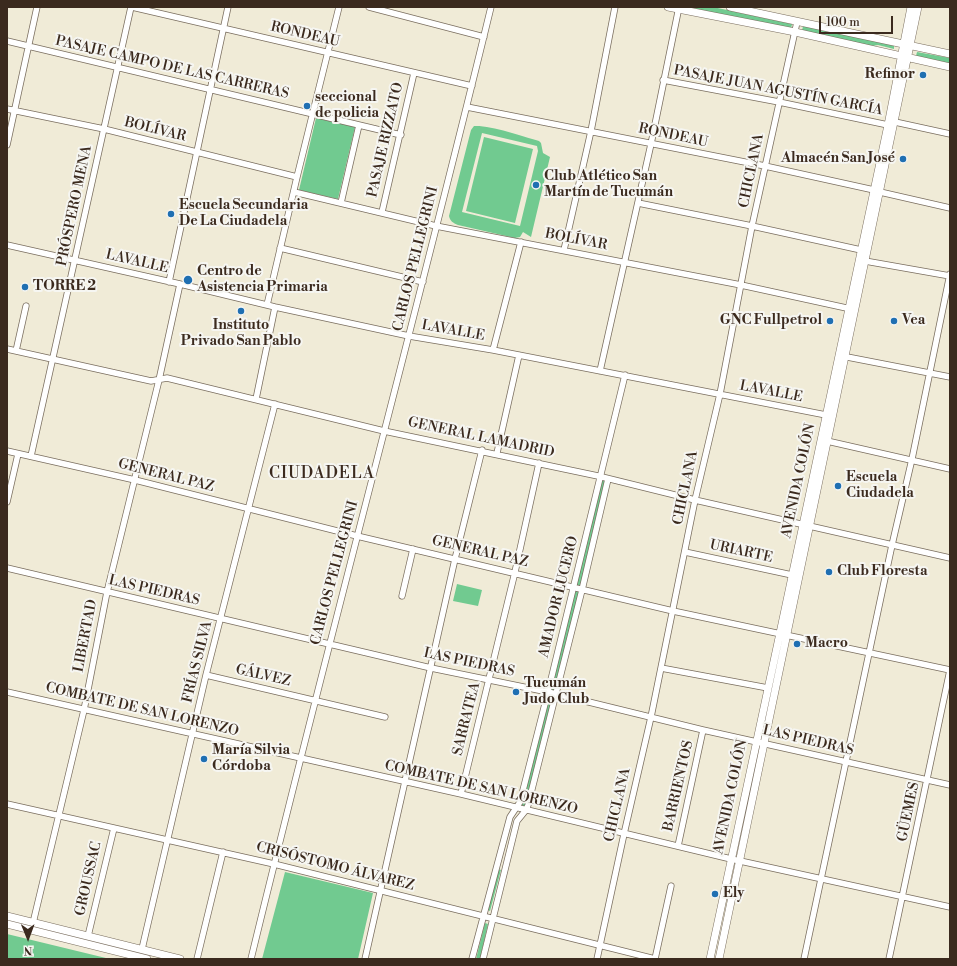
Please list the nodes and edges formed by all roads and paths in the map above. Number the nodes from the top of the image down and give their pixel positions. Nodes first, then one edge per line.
1 (37, 7) edge
2 (132, 7) edge
3 (228, 7) edge
4 (339, 7) edge
5 (369, 7) edge
6 (491, 7) edge
7 (614, 7) edge
8 (668, 7) edge
9 (730, 7) edge
10 (911, 7) edge
11 (918, 7) edge
12 (678, 8) edge
13 (797, 22) junction
14 (223, 28) junction
15 (795, 32) junction
16 (484, 37) junction
17 (7, 41) edge
18 (29, 46) junction
19 (907, 46) junction
20 (327, 52) junction
21 (950, 54) edge
22 (905, 57) junction
23 (950, 67) edge
24 (117, 68) junction
25 (414, 73) junction
26 (663, 80) junction
27 (472, 86) junction
28 (211, 89) junction
29 (779, 102) junction
30 (467, 107) junction
31 (7, 109) edge
32 (14, 111) junction
33 (312, 114) junction
34 (895, 122) junction
35 (359, 125) junction
36 (888, 126) junction
37 (104, 129) junction
38 (591, 131) junction
39 (950, 134) edge
40 (401, 135) junction
41 (7, 144) edge
42 (651, 144) junction
43 (197, 153) junction
44 (765, 166) junction
45 (297, 177) junction
46 (877, 191) junction
47 (294, 192) junction
48 (341, 203) junction
49 (638, 203) junction
50 (950, 208) edge
51 (382, 212) junction
52 (436, 226) junction
53 (752, 226) junction
54 (521, 242) junction
55 (7, 245) edge
56 (280, 248) junction
57 (564, 250) junction
58 (861, 250) junction
59 (76, 260) junction
60 (865, 261) junction
61 (623, 262) junction
62 (950, 275) edge
63 (169, 282) junction
64 (423, 282) junction
65 (180, 284) junction
66 (740, 285) junction
67 (267, 305) junction
68 (26, 306) dead end
69 (275, 307) junction
70 (852, 310) junction
71 (409, 336) junction
72 (7, 349) edge
73 (493, 350) junction
74 (16, 351) junction
75 (838, 355) junction
76 (519, 356) junction
77 (846, 357) junction
78 (54, 359) junction
79 (600, 371) junction
80 (930, 373) junction
81 (625, 376) junction
82 (950, 377) edge
83 (159, 380) junction
84 (720, 394) junction
85 (256, 399) junction
86 (275, 404) junction
87 (826, 415) junction
88 (384, 431) junction
89 (827, 441) junction
90 (482, 450) junction
91 (7, 451) edge
92 (497, 453) junction
93 (18, 454) junction
94 (31, 456) junction
95 (912, 460) junction
96 (539, 463) junction
97 (950, 469) edge
98 (600, 476) junction
99 (608, 479) junction
100 (135, 480) junction
101 (695, 500) junction
102 (7, 502) edge
103 (248, 509) junction
104 (806, 524) junction
105 (357, 536) junction
106 (892, 545) junction
107 (413, 549) junction
108 (685, 552) junction
109 (950, 558) edge
110 (455, 559) junction
111 (7, 568) edge
112 (515, 572) junction
113 (792, 576) junction
114 (574, 587) junction
115 (582, 590) junction
116 (108, 592) junction
117 (402, 596) dead end
118 (673, 611) junction
119 (221, 618) junction
120 (783, 634) junction
121 (329, 644) junction
122 (870, 653) junction
123 (431, 668) junction
124 (661, 668) junction
125 (950, 670) edge
126 (206, 675) junction
127 (489, 679) junction
128 (768, 688) junction
129 (7, 692) edge
130 (548, 692) junction
131 (556, 694) junction
132 (314, 701) junction
133 (84, 710) junction
134 (385, 717) dead end
135 (651, 717) junction
136 (704, 730) junction
137 (193, 734) junction
138 (760, 742) junction
139 (301, 758) junction
140 (846, 763) junction
141 (928, 779) junction
142 (404, 782) junction
143 (950, 785) edge
144 (461, 794) junction
145 (7, 804) edge
146 (517, 808) junction
147 (526, 810) junction
148 (58, 816) junction
149 (114, 828) junction
150 (624, 834) junction
151 (167, 840) junction
152 (678, 846) junction
153 (223, 852) junction
154 (732, 859) junction
155 (739, 861) junction
156 (274, 864) junction
157 (496, 865) junction
158 (505, 867) junction
159 (821, 879) junction
160 (671, 886) dead end
161 (380, 890) junction
162 (903, 896) junction
163 (950, 907) edge
164 (7, 916) edge
165 (482, 916) junction
166 (492, 919) junction
167 (33, 923) junction
168 (7, 924) edge
169 (88, 936) junction
170 (600, 946) junction
171 (142, 949) junction
172 (147, 959) edge
173 (180, 959) edge
174 (197, 959) edge
175 (251, 959) edge
176 (365, 959) edge
177 (472, 959) edge
178 (483, 959) edge
179 (597, 959) edge
180 (655, 959) edge
181 (710, 959) edge
182 (719, 959) edge
183 (804, 959) edge
184 (889, 959) edge

1 - 18 street
2 - 14 street, RONDEAU
2 - 24 street, PRÓSPERO MENA
3 - 14 street
4 - 20 street
5 - 16 street
6 - 16 street, CARLOS PELLEGRINI
7 - 38 street
8 - 12 main road
9 - 13 main road
10 - 19 main road, AVENIDA COLÓN
11 - 19 main road, AVENIDA COLÓN
12 - 15 main road
12 - 26 street
13 - 15 street, CHICLANA
13 - 19 main road
14 - 20 street, RONDEAU
14 - 28 street
15 - 22 main road
15 - 29 street, CHICLANA
16 - 27 street, CARLOS PELLEGRINI
17 - 18 street, PASAJE CAMPO DE LAS CARRERAS
18 - 24 street, PASAJE CAMPO DE LAS CARRERAS
18 - 32 street
19 - 21 main road
19 - 22 main road, AVENIDA COLÓN
20 - 25 street, RONDEAU
20 - 33 street
22 - 23 main road
22 - 34 main road, AVENIDA COLÓN
22 - 36 main road, AVENIDA COLÓN
24 - 28 street, PASAJE CAMPO DE LAS CARRERAS
24 - 37 street, PRÓSPERO MENA
25 - 27 street, RONDEAU
25 - 40 street, PASAJE RIZZATO
26 - 29 street, PASAJE JUAN AGUSTÍN GARCÍA
26 - 42 street
27 - 30 street, CARLOS PELLEGRINI
28 - 33 street, PASAJE CAMPO DE LAS CARRERAS
28 - 43 street
29 - 36 street, PASAJE JUAN AGUSTÍN GARCÍA
29 - 44 street, CHICLANA
30 - 38 street, RONDEAU
30 - 52 street, CARLOS PELLEGRINI
31 - 32 street, BOLÍVAR
32 - 37 street, BOLÍVAR
32 - 41 street
33 - 35 street, PASAJE CAMPO DE LAS CARRERAS
33 - 45 street
34 - 39 street, PASAJE JUAN AGUSTÍN GARCÍA
34 - 46 main road, AVENIDA COLÓN
35 - 40 street, PASAJE CAMPO DE LAS CARRERAS
35 - 48 street
36 - 46 main road, AVENIDA COLÓN
37 - 43 street, BOLÍVAR
37 - 59 street, PRÓSPERO MENA
38 - 42 street, RONDEAU
38 - 57 street
40 - 51 street, PASAJE RIZZATO
42 - 44 street, RONDEAU
42 - 49 street
43 - 45 street, BOLÍVAR
43 - 63 street
44 - 46 street, RONDEAU
44 - 53 street, CHICLANA
45 - 47 street
46 - 50 street, RONDEAU
46 - 58 main road, AVENIDA COLÓN
46 - 60 main road, AVENIDA COLÓN
47 - 48 street, BOLÍVAR
47 - 56 street
48 - 51 street, BOLÍVAR
49 - 53 street
49 - 61 street
51 - 52 street, BOLÍVAR
52 - 54 street, BOLÍVAR
52 - 64 street, CARLOS PELLEGRINI
53 - 58 street
53 - 66 street, CHICLANA
54 - 57 street, BOLÍVAR
54 - 73 street
55 - 59 street, LAVALLE
56 - 64 street
56 - 67 street
57 - 61 street, BOLÍVAR
58 - 70 main road, AVENIDA COLÓN
59 - 63 street, LAVALLE
59 - 78 street, PRÓSPERO MENA
60 - 62 street
60 - 70 main road, AVENIDA COLÓN
61 - 66 street, BOLÍVAR
61 - 79 street
62 - 80 street
63 - 65 street, LAVALLE
64 - 71 street, CARLOS PELLEGRINI
65 - 67 street, LAVALLE
65 - 83 street, LIBERTAD
66 - 70 street, BOLÍVAR
66 - 84 street, CHICLANA
67 - 69 street, LAVALLE
68 - 74 street
69 - 71 street, LAVALLE
69 - 85 street
70 - 75 main road, AVENIDA COLÓN
70 - 77 main road, AVENIDA COLÓN
71 - 73 street, LAVALLE
71 - 88 street, CARLOS PELLEGRINI
72 - 74 street, GENERAL LAMADRID
73 - 76 street, LAVALLE
74 - 78 street, GENERAL LAMADRID
75 - 77 street
75 - 87 main road, AVENIDA COLÓN
76 - 79 street, LAVALLE
76 - 92 street
77 - 80 street
77 - 89 main road, AVENIDA COLÓN
78 - 83 street, GENERAL LAMADRID
78 - 94 street, PRÓSPERO MENA
79 - 81 street, LAVALLE
80 - 82 street
80 - 95 street
81 - 84 street, LAVALLE
81 - 98 street, AMADOR LUCERO
83 - 85 street, GENERAL LAMADRID
83 - 100 street, LIBERTAD
84 - 87 street, LAVALLE
84 - 101 street, CHICLANA
85 - 86 street, GENERAL LAMADRID
86 - 88 street, GENERAL LAMADRID
86 - 103 street, FRÍAS SILVA
87 - 104 main road, AVENIDA COLÓN
88 - 90 street, GENERAL LAMADRID
88 - 105 street, CARLOS PELLEGRINI
89 - 95 street
89 - 104 main road, AVENIDA COLÓN
90 - 92 street, GENERAL LAMADRID
90 - 110 street
91 - 93 street, GENERAL PAZ
92 - 96 street, GENERAL LAMADRID
93 - 94 street, GENERAL PAZ
93 - 102 street
94 - 100 street, GENERAL PAZ
95 - 97 street
95 - 106 street
96 - 98 street, GENERAL LAMADRID
96 - 112 street, SARRATEA
98 - 99 street, GENERAL LAMADRID
98 - 114 street, AMADOR LUCERO
99 - 101 street, GENERAL LAMADRID
99 - 115 street, AMADOR LUCERO
100 - 103 street, GENERAL PAZ
100 - 116 street, LIBERTAD
101 - 104 street, GENERAL LAMADRID
101 - 108 street, CHICLANA
103 - 105 street, GENERAL PAZ
103 - 119 street, FRÍAS SILVA
104 - 106 street, GENERAL LAMADRID
104 - 113 main road, AVENIDA COLÓN
104 - 120 main road, AVENIDA COLÓN
105 - 107 street, GENERAL PAZ
105 - 121 street, CARLOS PELLEGRINI
106 - 109 street, GENERAL LAMADRID
106 - 122 street
107 - 110 street, GENERAL PAZ
107 - 117 street
108 - 113 street, URIARTE
108 - 118 street, CHICLANA
110 - 112 street, GENERAL PAZ
110 - 123 street
111 - 116 street, LAS PIEDRAS
112 - 114 street, GENERAL PAZ
112 - 127 street, SARRATEA
113 - 120 main road, AVENIDA COLÓN
114 - 115 street, GENERAL PAZ
114 - 130 street, AMADOR LUCERO
115 - 118 street, GENERAL PAZ
115 - 131 street, AMADOR LUCERO
116 - 119 street, LAS PIEDRAS
116 - 133 street, LIBERTAD
118 - 120 street, GENERAL PAZ
118 - 124 street, CHICLANA
119 - 121 street, LAS PIEDRAS
119 - 126 street, FRÍAS SILVA
120 - 122 street, GENERAL PAZ
120 - 128 main road, AVENIDA COLÓN
120 - 138 main road, AVENIDA COLÓN
121 - 123 street, LAS PIEDRAS
121 - 132 street, CARLOS PELLEGRINI
122 - 125 street, GENERAL PAZ
122 - 140 street
123 - 127 street, LAS PIEDRAS
123 - 142 street
124 - 128 street
124 - 135 street, CHICLANA
125 - 141 street, GÜEMES
126 - 132 street, GÁLVEZ
126 - 137 street, FRÍAS SILVA
127 - 130 street, LAS PIEDRAS
127 - 144 street, SARRATEA
128 - 138 main road, AVENIDA COLÓN
129 - 133 street, COMBATE DE SAN LORENZO
130 - 131 street, LAS PIEDRAS
130 - 146 street, AMADOR LUCERO
131 - 135 street, LAS PIEDRAS
131 - 147 street, AMADOR LUCERO
132 - 134 street, GÁLVEZ
132 - 139 street, CARLOS PELLEGRINI
133 - 137 street, COMBATE DE SAN LORENZO
133 - 148 street, LIBERTAD
135 - 136 street, LAS PIEDRAS
135 - 150 street, CHICLANA
136 - 138 street, LAS PIEDRAS
136 - 152 street, BARRIENTOS
137 - 139 street, COMBATE DE SAN LORENZO
137 - 151 street, FRÍAS SILVA
138 - 140 street, LAS PIEDRAS
138 - 154 main road, AVENIDA COLÓN
138 - 155 main road, AVENIDA COLÓN
139 - 142 street, COMBATE DE SAN LORENZO
139 - 156 street, CARLOS PELLEGRINI
140 - 141 street, LAS PIEDRAS
140 - 159 street
141 - 143 street, LAS PIEDRAS
141 - 162 street, GÜEMES
142 - 144 street, COMBATE DE SAN LORENZO
142 - 161 street
144 - 146 street, COMBATE DE SAN LORENZO
145 - 148 street, CRISÓSTOMO ÁLVAREZ
146 - 147 street, COMBATE DE SAN LORENZO
146 - 157 street, AMADOR LUCERO
147 - 150 street, COMBATE DE SAN LORENZO
147 - 158 street, AMADOR LUCERO
148 - 149 street, CRISÓSTOMO ÁLVAREZ
148 - 167 street, LIBERTAD
149 - 151 street, CRISÓSTOMO ÁLVAREZ
149 - 169 street, GROUSSAC
150 - 152 street, COMBATE DE SAN LORENZO
150 - 170 street, CHICLANA
151 - 153 street, CRISÓSTOMO ÁLVAREZ
151 - 171 street, FRÍAS SILVA
152 - 154 street, COMBATE DE SAN LORENZO
153 - 156 street, CRISÓSTOMO ÁLVAREZ
153 - 174 street
154 - 155 street, COMBATE DE SAN LORENZO
154 - 181 main road, AVENIDA COLÓN
155 - 159 street, COMBATE DE SAN LORENZO
155 - 182 main road, AVENIDA COLÓN
156 - 161 street, CRISÓSTOMO ÁLVAREZ
156 - 175 street, CARLOS PELLEGRINI
157 - 158 street
157 - 165 street, AMADOR LUCERO
158 - 166 street, AMADOR LUCERO
159 - 162 street, COMBATE DE SAN LORENZO
159 - 183 street
160 - 180 street
161 - 165 street, CRISÓSTOMO ÁLVAREZ
161 - 176 street
162 - 163 street, COMBATE DE SAN LORENZO
162 - 184 street, GÜEMES
164 - 167 main road
165 - 166 street, CRISÓSTOMO ÁLVAREZ
165 - 177 street, AMADOR LUCERO
166 - 170 street, CRISÓSTOMO ÁLVAREZ
166 - 178 street, AMADOR LUCERO
167 - 169 main road
168 - 172 main road
169 - 171 main road
170 - 179 street, CHICLANA
170 - 180 street, CRISÓSTOMO ÁLVAREZ
171 - 173 main road

